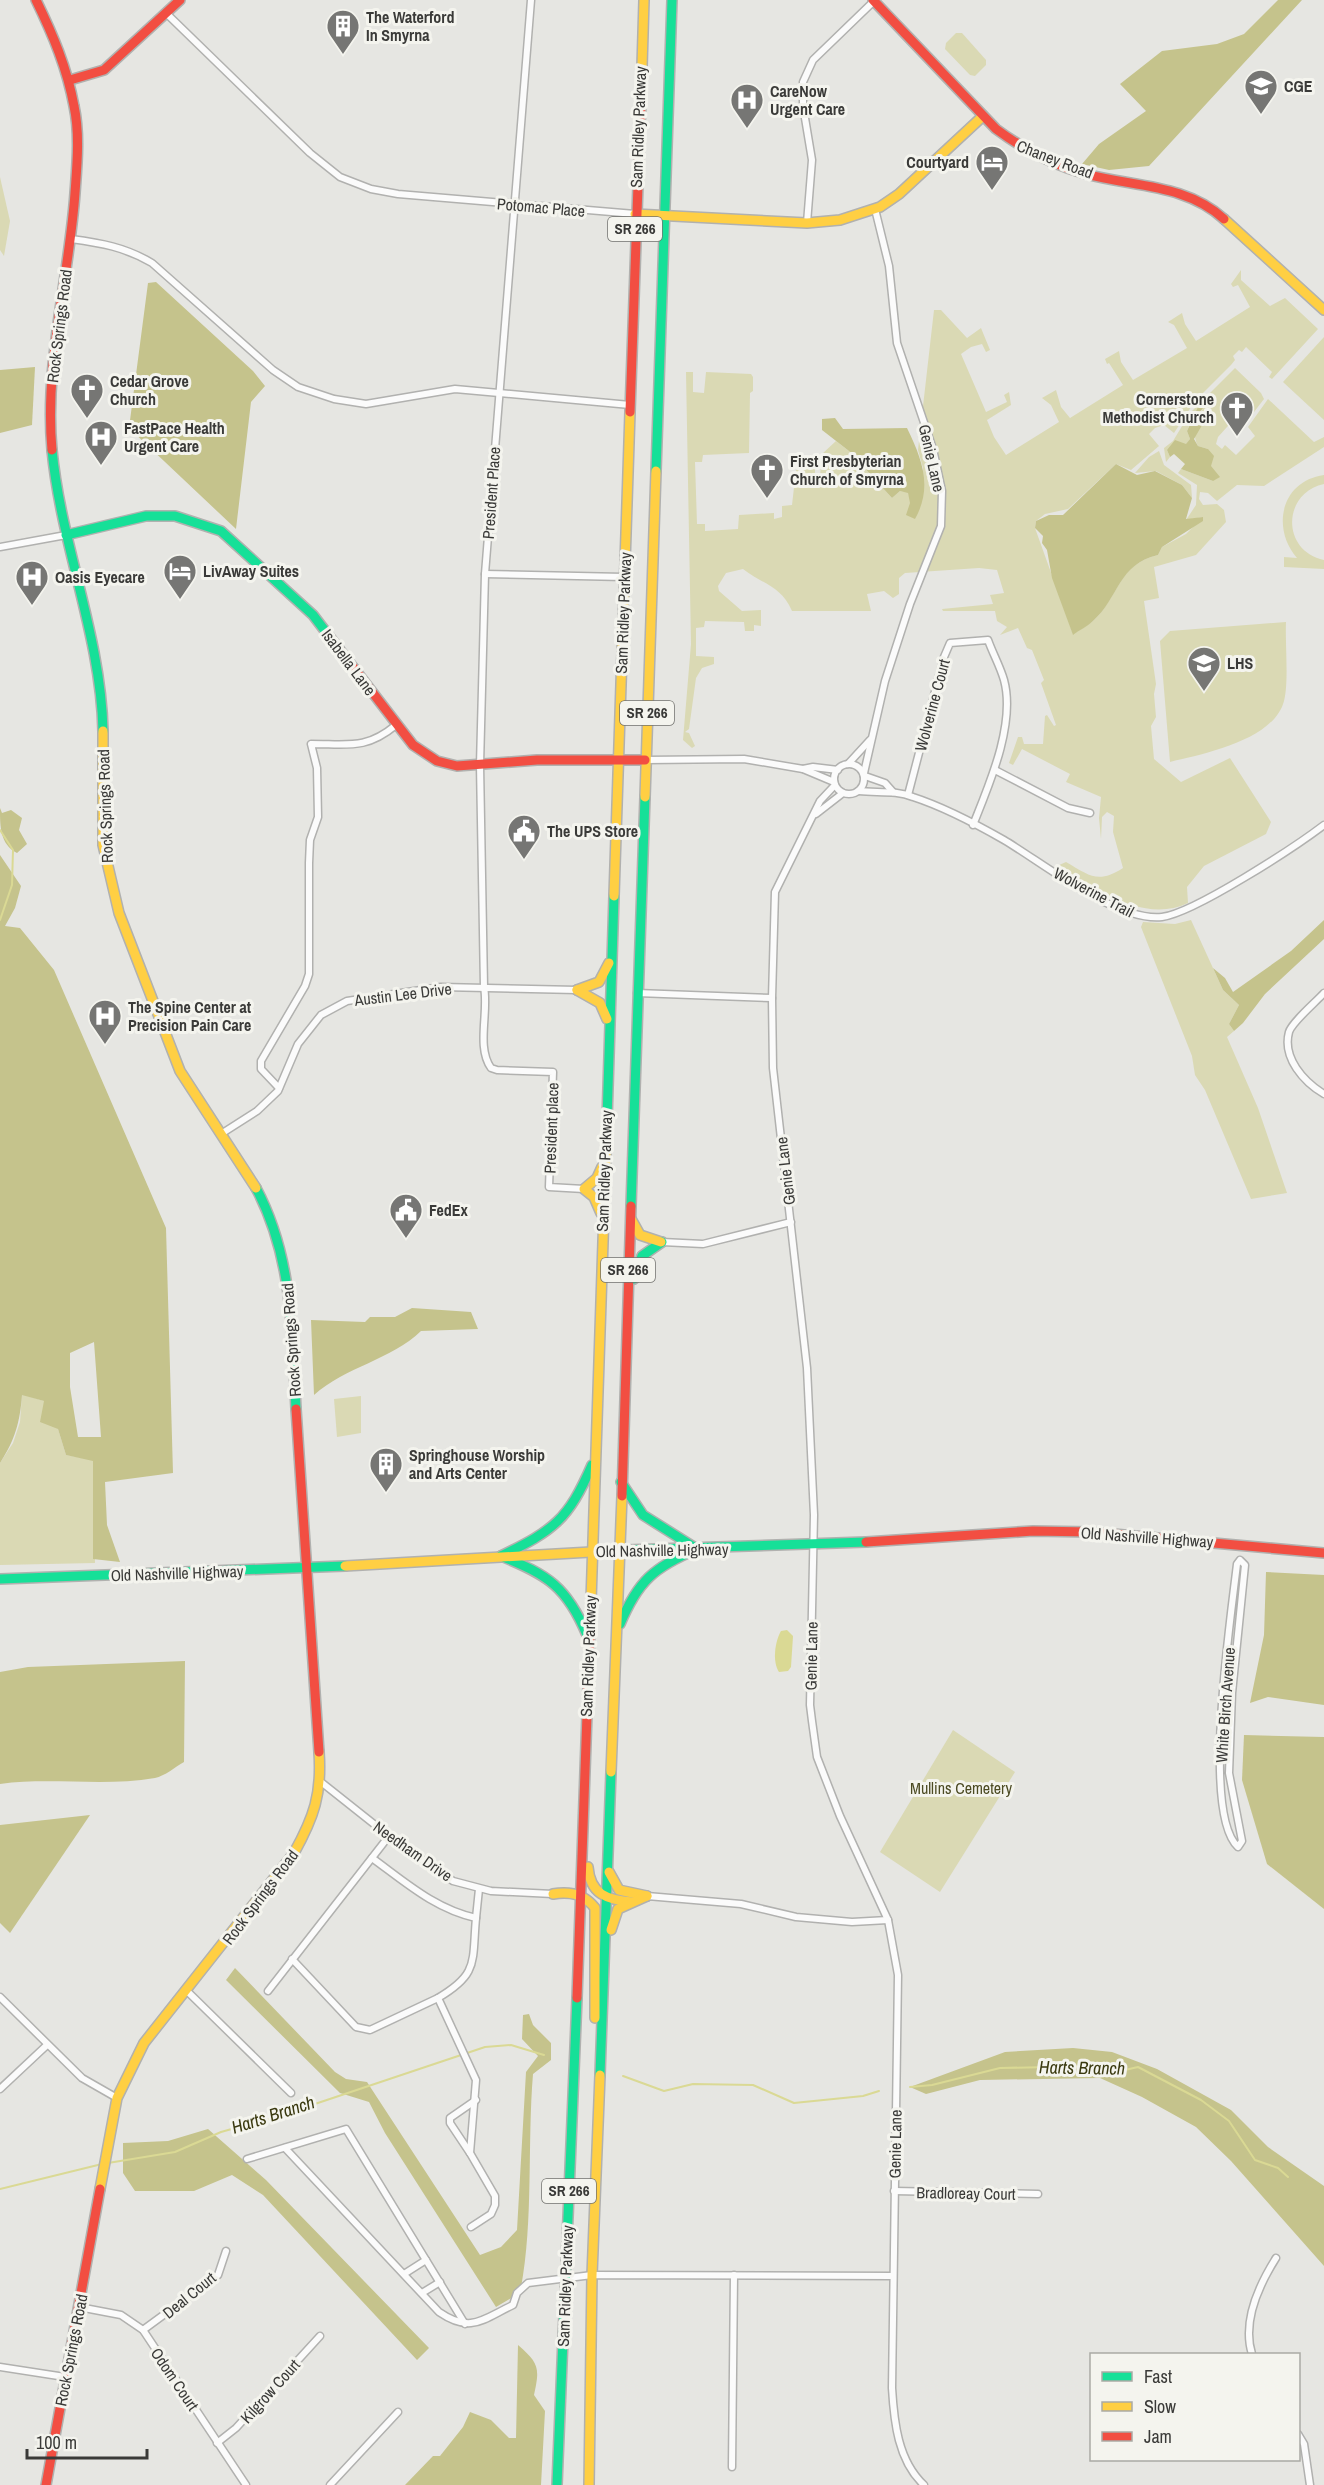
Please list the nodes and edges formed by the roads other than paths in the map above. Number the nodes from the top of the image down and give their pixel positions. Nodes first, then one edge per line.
1 (36, 0) edge
2 (180, 0) edge
3 (531, 0) edge
4 (644, 0) edge
5 (674, 0) edge
6 (874, 1) edge
7 (167, 14) junction
8 (70, 80) junction
9 (983, 116) junction
10 (514, 205) junction
11 (875, 208) junction
12 (635, 214) junction
13 (666, 216) junction
14 (807, 223) junction
15 (71, 239) junction
16 (1324, 309) edge
17 (498, 394) junction
18 (630, 405) junction
19 (66, 535) junction
20 (0, 547) edge
21 (485, 574) junction
22 (624, 578) junction
23 (396, 725) junction
24 (871, 739) junction
25 (618, 760) junction
26 (645, 760) junction
27 (848, 764) junction
28 (480, 765) junction
29 (803, 769) junction
30 (838, 770) junction
31 (995, 770) junction
32 (864, 775) junction
33 (834, 784) junction
34 (859, 791) junction
35 (893, 792) junction
36 (843, 793) junction
37 (908, 795) junction
38 (1090, 813) dead end
39 (816, 814) junction
40 (973, 825) junction
41 (1324, 825) edge
42 (611, 957) junction
43 (484, 987) junction
44 (576, 990) junction
45 (637, 993) junction
46 (1324, 993) edge
47 (772, 998) junction
48 (609, 1023) junction
49 (279, 1088) junction
50 (1324, 1094) edge
51 (221, 1134) junction
52 (604, 1160) junction
53 (584, 1189) junction
54 (630, 1218) junction
55 (603, 1219) junction
56 (791, 1222) junction
57 (662, 1242) junction
58 (627, 1309) junction
59 (595, 1459) junction
60 (621, 1482) junction
61 (814, 1546) junction
62 (697, 1549) junction
63 (592, 1551) junction
64 (618, 1551) junction
65 (1324, 1553) edge
66 (501, 1556) junction
67 (305, 1568) junction
68 (0, 1580) edge
69 (617, 1630) junction
70 (589, 1640) junction
71 (585, 1767) junction
72 (321, 1782) junction
73 (389, 1836) junction
74 (1238, 1847) joint
75 (372, 1858) junction
76 (608, 1870) junction
77 (479, 1889) junction
78 (553, 1894) junction
79 (647, 1896) junction
80 (581, 1897) junction
81 (606, 1899) junction
82 (632, 1902) junction
83 (580, 1917) junction
84 (476, 1918) junction
85 (888, 1920) junction
86 (292, 1959) junction
87 (186, 1990) junction
88 (268, 1991) dead end
89 (0, 1997) edge
90 (438, 1998) junction
91 (601, 2034) junction
92 (46, 2045) junction
93 (0, 2089) edge
94 (291, 2093) dead end
95 (117, 2098) junction
96 (476, 2100) junction
97 (285, 2148) junction
98 (470, 2153) junction
99 (247, 2160) dead end
100 (894, 2192) junction
101 (1038, 2194) dead end
102 (471, 2227) dead end
103 (226, 2251) dead end
104 (1276, 2258) dead end
105 (426, 2260) junction
106 (404, 2274) junction
107 (734, 2274) junction
108 (592, 2275) junction
109 (893, 2276) junction
110 (565, 2279) junction
111 (440, 2282) junction
112 (422, 2293) junction
113 (79, 2307) junction
114 (465, 2324) junction
115 (143, 2331) junction
116 (320, 2336) dead end
117 (1252, 2353) edge
118 (0, 2367) edge
119 (65, 2377) junction
120 (398, 2412) dead end
121 (1300, 2436) edge
122 (218, 2443) junction
123 (732, 2467) dead end
124 (46, 2485) edge
125 (246, 2485) edge
126 (330, 2485) edge
127 (557, 2485) edge
128 (588, 2485) edge
129 (924, 2485) edge
130 (1310, 2485) edge

1 - 8 main road, Rock Springs Road
2 - 7 main road
3 - 10 street, President Place
4 - 12 main road, Sam Ridley Parkway / SR 266
5 - 13 main road, Sam Ridley Parkway / SR 266
6 - 9 main road, Chaney Road
6 - 14 street
7 - 8 main road
7 - 10 street, Potomac Place
8 - 15 main road, Rock Springs Road
9 - 11 main road, Potomac Place
9 - 16 main road, Chaney Road
10 - 12 street, Potomac Place
10 - 17 street, President Place
11 - 14 main road, Potomac Place
11 - 24 street, Genie Lane
12 - 13 main road, Potomac Place
12 - 18 main road, Sam Ridley Parkway / SR 266
13 - 14 main road, Potomac Place
13 - 26 main road, Sam Ridley Parkway / SR 266
15 - 17 street
15 - 19 main road, Rock Springs Road
17 - 18 street
17 - 21 street, President Place
18 - 22 main road, Sam Ridley Parkway / SR 266
19 - 20 street
19 - 23 main road, Isabella Lane
19 - 51 main road, Rock Springs Road
21 - 22 street
21 - 28 street, President Place
22 - 25 main road, Sam Ridley Parkway / SR 266
23 - 28 main road, Isabella Lane
23 - 49 street
24 - 27 street, Genie Lane
24 - 32 street, Genie Lane
25 - 26 main road, Isabella Lane
25 - 28 main road, Isabella Lane
25 - 42 main road, Sam Ridley Parkway / SR 266
26 - 29 street
26 - 45 main road, Sam Ridley Parkway / SR 266
27 - 30 street
27 - 32 street
28 - 43 street, President Place
29 - 30 street
29 - 33 street
30 - 33 street
31 - 37 street, Wolverine Court
31 - 38 street
31 - 40 street, Wolverine Court
32 - 34 street
32 - 35 street, Wolverine Trail
33 - 36 street
33 - 39 street, Genie Lane
34 - 35 street, Wolverine Trail
34 - 36 street
35 - 37 street, Wolverine Trail
36 - 39 street, Genie Lane
37 - 40 street, Wolverine Trail
39 - 47 street, Genie Lane
40 - 41 street, Wolverine Trail
42 - 44 main road
42 - 48 main road, Sam Ridley Parkway / SR 266
43 - 44 street, Austin Lee Drive
43 - 49 street, Austin Lee Drive
43 - 53 street, President place
44 - 48 main road
45 - 47 street
45 - 54 main road, Sam Ridley Parkway / SR 266
46 - 50 street
47 - 56 street, Genie Lane
48 - 52 main road, Sam Ridley Parkway / SR 266
49 - 51 street, Austin Lee Drive
51 - 67 main road, Rock Springs Road
52 - 53 main road
52 - 55 main road, Sam Ridley Parkway / SR 266
53 - 55 main road
54 - 57 main road
54 - 58 main road, Sam Ridley Parkway / SR 266
55 - 59 main road, Sam Ridley Parkway / SR 266
56 - 57 street
56 - 61 street, Genie Lane
57 - 58 main road
58 - 60 main road, Sam Ridley Parkway / SR 266
59 - 63 main road, Sam Ridley Parkway / SR 266
59 - 66 main road
60 - 62 main road
60 - 64 main road, Sam Ridley Parkway / SR 266
61 - 62 main road, Old Nashville Highway
61 - 65 main road, Old Nashville Highway
61 - 85 street, Genie Lane
62 - 64 main road, Old Nashville Highway
62 - 69 main road
63 - 64 main road, Old Nashville Highway
63 - 66 main road, Old Nashville Highway
63 - 70 main road, Sam Ridley Parkway / SR 266
64 - 69 main road, Sam Ridley Parkway / SR 266
66 - 67 main road, Old Nashville Highway
66 - 70 main road
67 - 68 main road, Old Nashville Highway
67 - 72 main road, Rock Springs Road
69 - 76 main road, Sam Ridley Parkway / SR 266
70 - 71 main road, Sam Ridley Parkway / SR 266
71 - 80 main road, Sam Ridley Parkway / SR 266
71 - 81 main road
72 - 73 street, Needham Drive
72 - 87 main road, Rock Springs Road
73 - 75 street
73 - 77 street, Needham Drive
74 - 74 street, White Birch Avenue
75 - 84 street
75 - 86 street
76 - 79 main road
76 - 81 main road, Sam Ridley Parkway / SR 266
77 - 78 street, Needham Drive
77 - 84 street
78 - 80 main road
78 - 83 main road
79 - 82 main road
79 - 85 street
80 - 83 main road, Sam Ridley Parkway / SR 266
80 - 91 main road
81 - 82 main road
81 - 91 main road, Sam Ridley Parkway / SR 266
82 - 91 main road
83 - 110 main road, Sam Ridley Parkway / SR 266
84 - 90 street
85 - 100 street, Genie Lane
86 - 88 street
86 - 90 street
87 - 94 street
87 - 95 main road, Rock Springs Road
89 - 92 street
90 - 96 street
91 - 108 main road, Sam Ridley Parkway / SR 266
92 - 93 street
92 - 95 street
95 - 113 main road, Rock Springs Road
96 - 98 street
96 - 98 street
97 - 99 street
97 - 105 street
97 - 106 street
98 - 102 street
100 - 101 street, Bradloreay Court
100 - 109 street, Genie Lane
103 - 115 street, Deal Court
104 - 117 street
105 - 106 street
105 - 111 street
106 - 112 street
107 - 108 street
107 - 109 street
107 - 123 street
108 - 110 street
108 - 128 main road, Sam Ridley Parkway / SR 266
109 - 129 street, Genie Lane
110 - 114 street
110 - 127 main road, Sam Ridley Parkway / SR 266
111 - 112 street
111 - 114 street
112 - 114 street
113 - 115 street, Odom Court
113 - 119 main road, Rock Springs Road
115 - 122 street, Odom Court
116 - 122 street, Kilgrow Court
118 - 119 street
119 - 124 main road, Rock Springs Road
120 - 126 street
121 - 130 street
122 - 125 street, Odom Court

